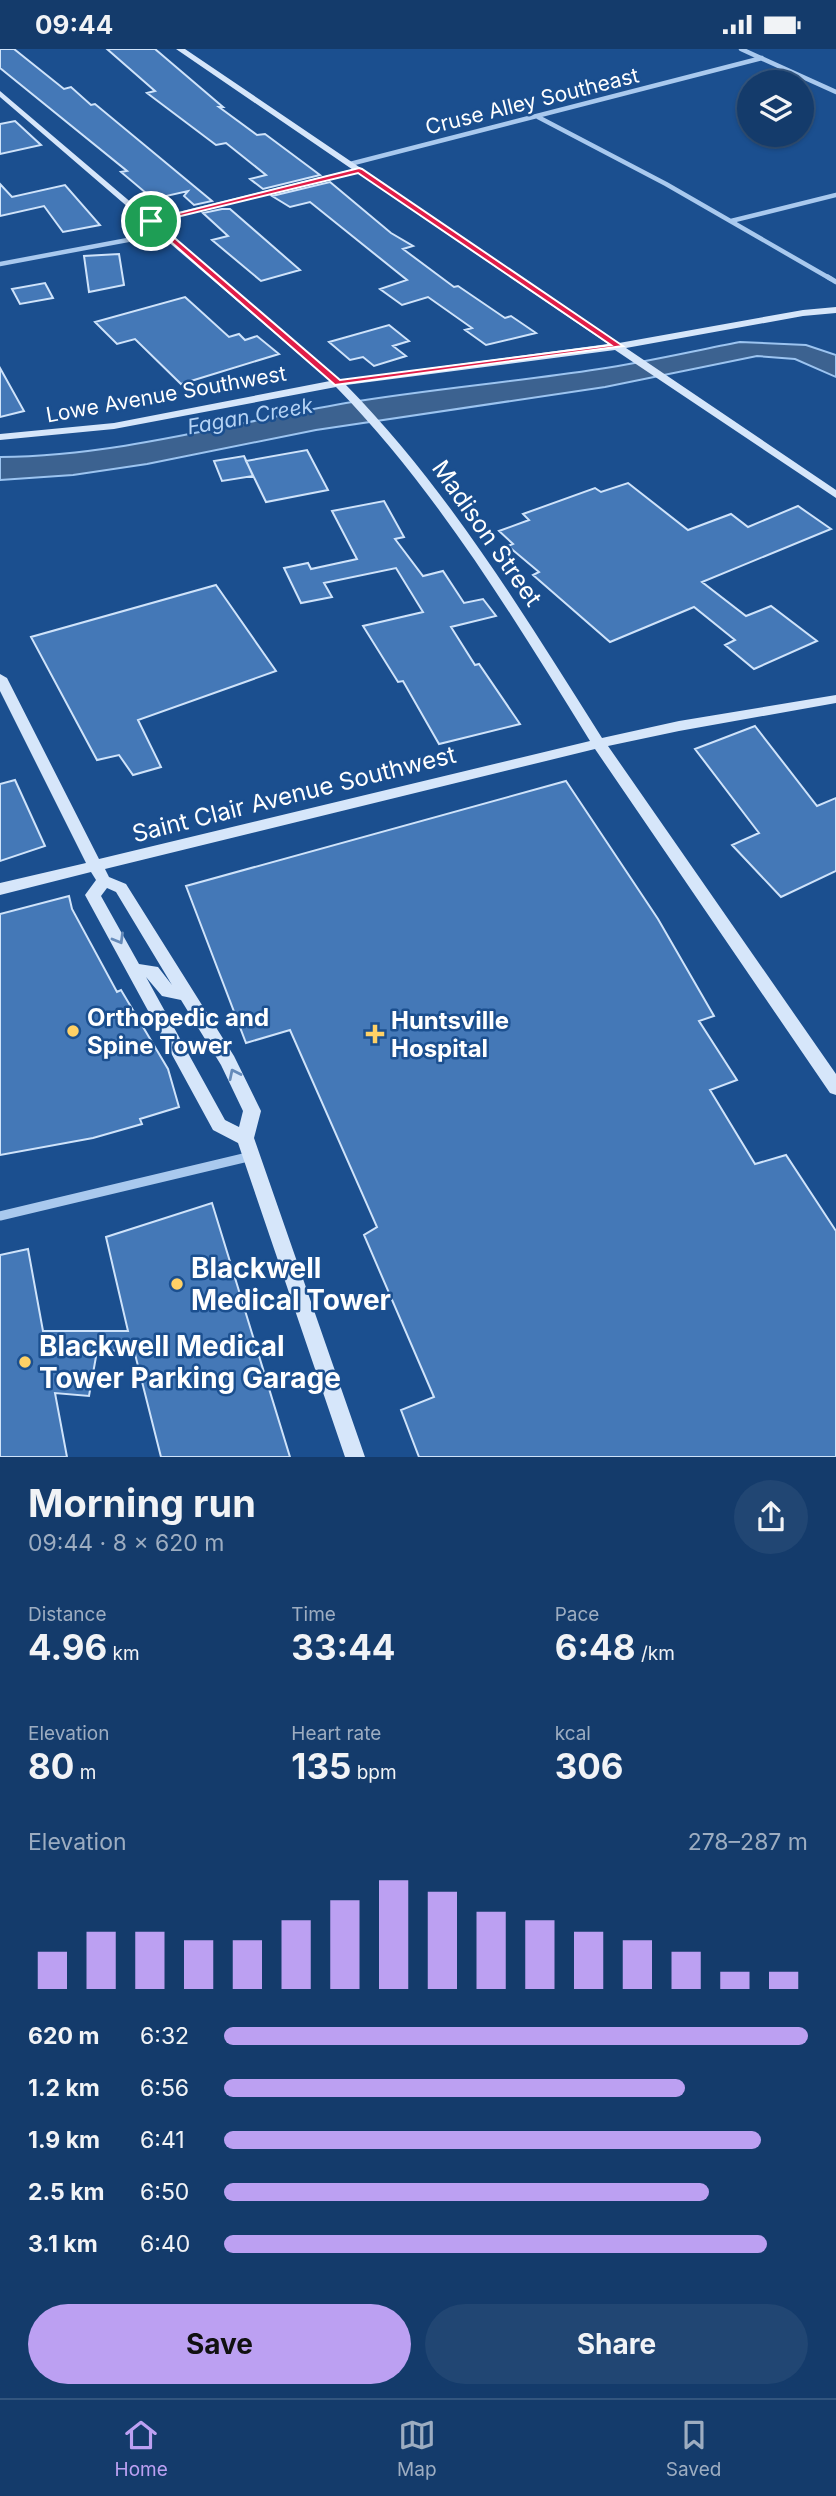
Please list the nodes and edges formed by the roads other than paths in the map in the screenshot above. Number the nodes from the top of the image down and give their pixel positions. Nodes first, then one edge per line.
1 (180, 49) edge
2 (741, 49) edge
3 (762, 58) junction
4 (836, 92) edge
5 (0, 93) edge
6 (538, 117) junction
7 (350, 164) junction
8 (359, 170) junction
9 (836, 195) edge
10 (151, 221) junction
11 (731, 221) junction
12 (165, 233) junction
13 (0, 264) edge
14 (836, 282) edge
15 (836, 310) edge
16 (619, 346) junction
17 (338, 383) junction
18 (0, 437) edge
19 (836, 495) edge
20 (0, 678) edge
21 (836, 699) edge
22 (599, 744) junction
23 (95, 866) junction
24 (104, 881) junction
25 (0, 889) edge
26 (136, 970) junction
27 (187, 994) junction
28 (836, 1088) edge
29 (249, 1146) junction
30 (0, 1216) edge
31 (355, 1457) edge

1 - 7 street
2 - 3 street
3 - 4 street
3 - 6 street, Cruse Alley Southeast
5 - 10 street, Madison Street
6 - 7 street, Cruse Alley Southeast
6 - 11 street
7 - 8 street
8 - 10 street
8 - 16 street
9 - 11 street
10 - 12 street, Madison Street
11 - 14 street
12 - 13 street
12 - 17 street, Madison Street
15 - 16 street, Lowe Avenue Southwest
16 - 17 street, Lowe Avenue Southwest
16 - 19 street
17 - 18 street, Lowe Avenue Southwest
17 - 22 street, Madison Street
20 - 23 street
21 - 22 street, Saint Clair Avenue Southwest
22 - 23 street, Saint Clair Avenue Southwest
22 - 28 street, Madison Street
23 - 24 street
23 - 25 street, Saint Clair Avenue Southwest
24 -> 26 street
24 - 27 street
26 - 27 street
26 - 29 street
29 -> 27 street
29 - 30 street
29 - 31 street

